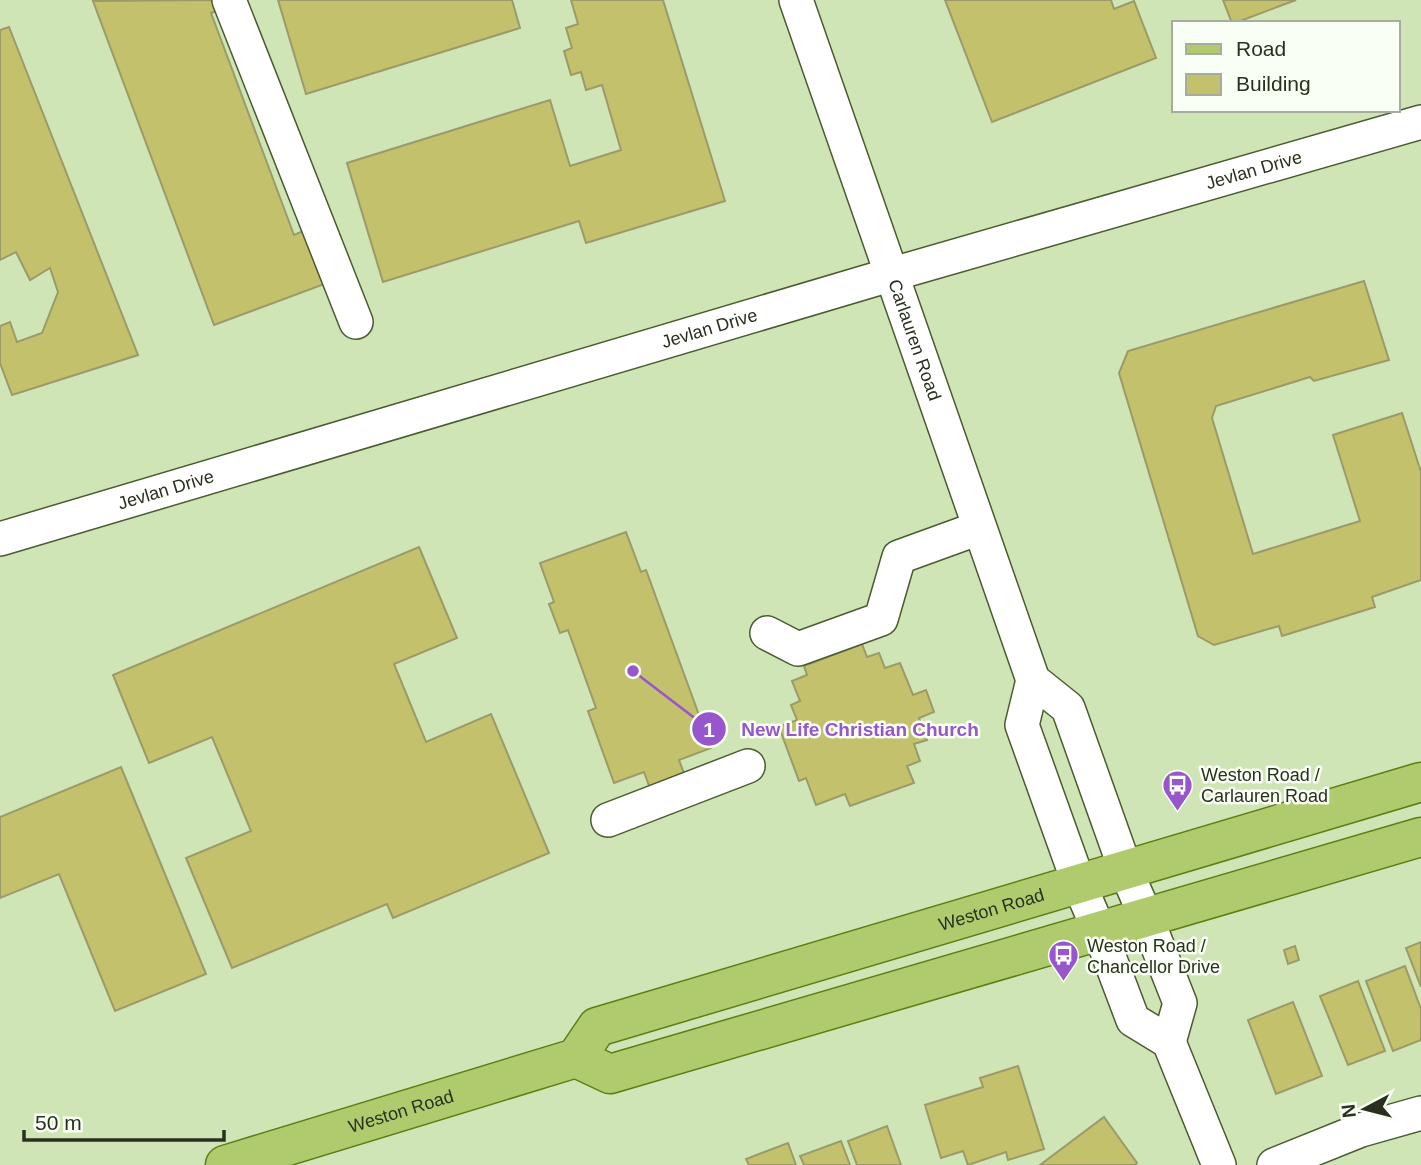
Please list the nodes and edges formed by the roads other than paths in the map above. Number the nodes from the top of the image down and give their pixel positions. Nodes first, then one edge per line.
1 (229, 0) edge
2 (796, 0) edge
3 (1421, 122) edge
4 (892, 274) junction
5 (356, 322) dead end
6 (979, 528) junction
7 (0, 539) edge
8 (767, 633) dead end
9 (1033, 680) junction
10 (748, 766) dead end
11 (1421, 782) edge
12 (608, 820) dead end
13 (1421, 837) edge
14 (1126, 871) junction
15 (1079, 884) junction
16 (1146, 917) junction
17 (1099, 930) junction
18 (1169, 1042) junction
19 (576, 1058) junction
20 (1421, 1113) edge
21 (225, 1165) edge
22 (1219, 1165) edge
23 (1274, 1165) edge

1 - 5 street
2 - 4 street, Carlauren Road
3 - 4 street, Jevlan Drive
4 - 6 street, Carlauren Road
4 - 7 street, Jevlan Drive
6 - 8 street
6 - 9 street, Carlauren Road
9 - 14 street
9 - 15 street
10 - 12 street
11 - 14 main road, Weston Road
13 - 16 main road
14 - 15 main road, Weston Road
14 - 16 street
15 - 17 street
15 - 19 main road, Weston Road
16 - 17 main road
16 - 18 street
17 - 18 street
17 - 19 main road
18 - 22 street
19 - 21 main road, Weston Road
20 - 23 street

